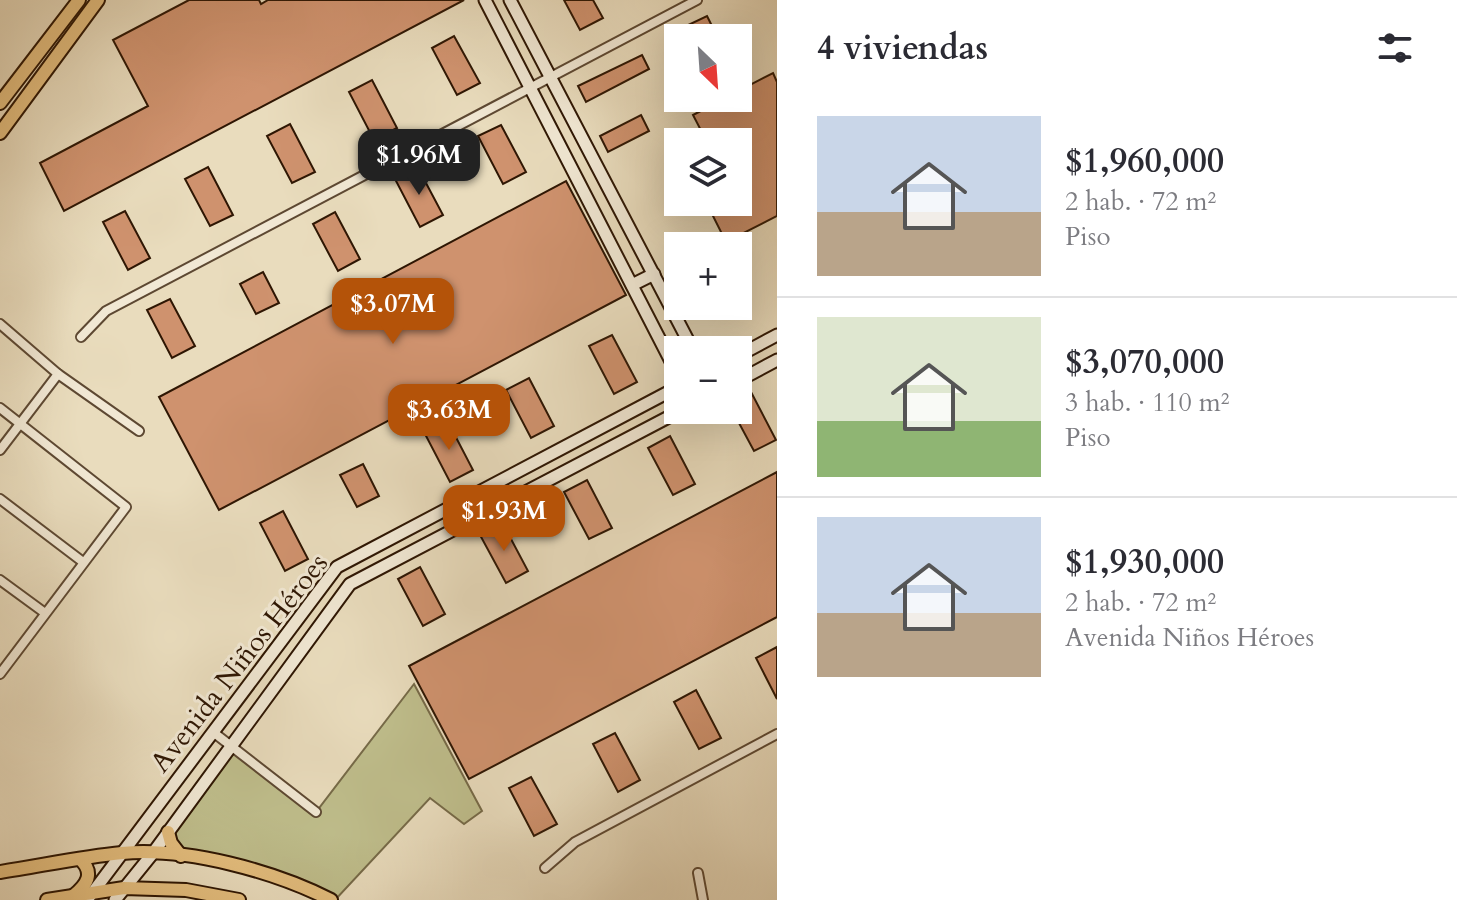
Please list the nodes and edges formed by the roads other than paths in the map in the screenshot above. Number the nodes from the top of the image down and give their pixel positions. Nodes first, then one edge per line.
1 (79, 0) edge
2 (98, 0) edge
3 (485, 0) edge
4 (510, 0) edge
5 (697, 0) edge
6 (550, 76) junction
7 (531, 89) junction
8 (0, 103) edge
9 (0, 133) edge
10 (605, 181) junction
11 (584, 193) junction
12 (654, 274) junction
13 (632, 285) junction
14 (0, 324) edge
15 (777, 335) edge
16 (686, 336) edge
17 (81, 337) dead end
18 (664, 348) edge
19 (752, 348) edge
20 (777, 360) edge
21 (752, 373) edge
22 (58, 374) junction
23 (664, 394) edge
24 (0, 408) edge
25 (664, 419) edge
26 (19, 425) junction
27 (139, 431) dead end
28 (0, 450) edge
29 (525, 468) junction
30 (528, 491) junction
31 (0, 499) edge
32 (83, 562) junction
33 (337, 567) junction
34 (0, 580) edge
35 (350, 584) junction
36 (45, 613) junction
37 (1, 672) edge
38 (213, 732) junction
39 (777, 734) edge
40 (230, 746) junction
41 (316, 812) dead end
42 (168, 832) junction
43 (124, 853) junction
44 (153, 853) junction
45 (181, 856) junction
46 (80, 859) junction
47 (545, 868) dead end
48 (0, 872) edge
49 (698, 873) dead end
50 (124, 888) junction
51 (90, 896) edge
52 (60, 898) edge
53 (115, 900) edge
54 (239, 900) edge
55 (331, 900) edge
56 (703, 900) edge

1 - 8 main road
2 - 9 main road
3 - 7 main road
4 - 6 main road
5 - 6 street
6 - 7 street
6 - 10 main road
7 - 11 main road
7 - 17 street
10 - 11 main road
10 - 12 main road
11 - 13 main road
12 - 13 main road
12 - 16 main road
13 - 18 main road
14 - 22 street
15 - 19 main road
20 - 21 main road
22 - 26 street
22 - 27 street
23 - 29 main road, Avenida Niños Héroes
24 - 26 street
25 - 30 main road, Avenida Niños Héroes
26 - 28 street
26 - 32 street
29 - 30 main road
29 - 33 main road, Avenida Niños Héroes
30 - 35 main road, Avenida Niños Héroes
31 - 32 street
32 - 36 street
33 - 35 main road
33 - 38 main road, Avenida Niños Héroes
34 - 36 street
35 - 40 main road, Avenida Niños Héroes
36 - 37 street
38 - 40 street
38 - 43 main road, Avenida Niños Héroes
39 - 47 street
40 - 41 street
40 - 42 main road, Avenida Niños Héroes
42 - 44 main road, Avenida Niños Héroes
42 - 45 main road
43 - 44 main road
43 - 46 main road
43 - 51 main road, Avenida Niños Héroes
44 - 45 main road
44 - 50 main road, Avenida Niños Héroes
45 - 55 main road
46 - 48 main road
46 - 52 main road
49 - 56 street
50 - 51 main road
50 - 53 main road, Avenida Niños Héroes
50 - 54 main road
51 - 52 main road

